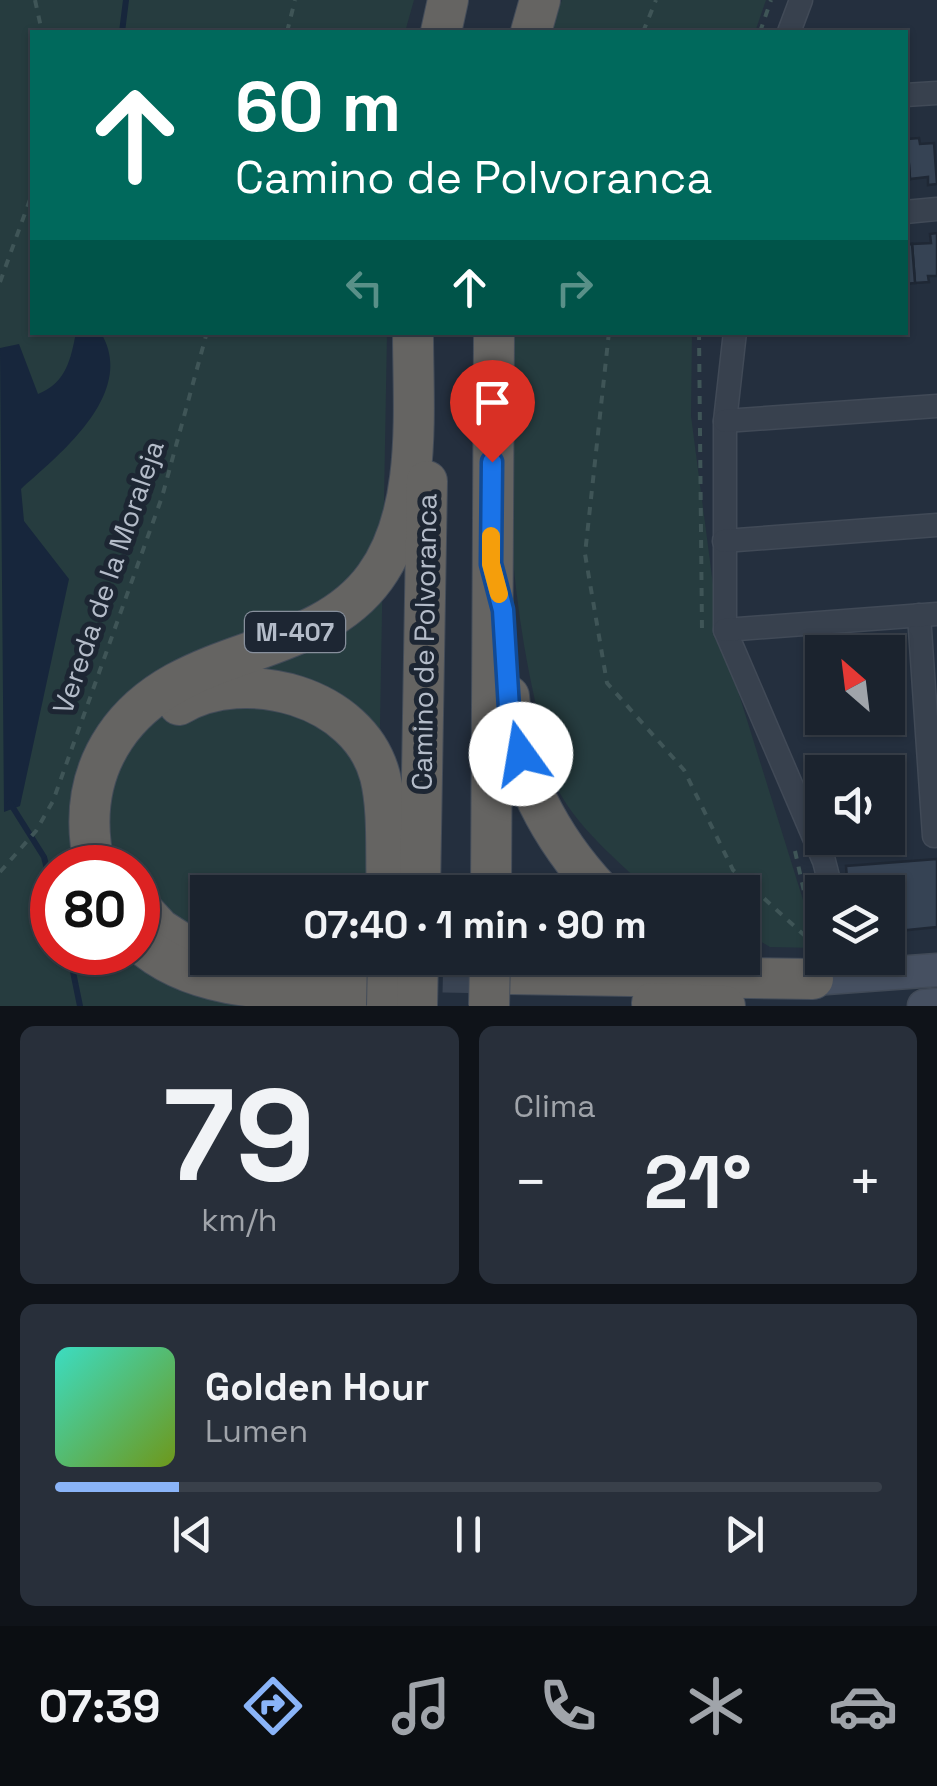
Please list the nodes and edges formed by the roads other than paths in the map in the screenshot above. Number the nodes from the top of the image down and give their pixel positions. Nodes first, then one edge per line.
1 (448, 0) edge
2 (540, 0) edge
3 (800, 0) edge
4 (442, 30) edge
5 (532, 30) edge
6 (790, 30) edge
7 (937, 92) edge
8 (908, 94) edge
9 (937, 210) edge
10 (908, 212) edge
11 (413, 335) edge
12 (429, 335) edge
13 (494, 335) edge
14 (736, 335) edge
15 (937, 406) edge
16 (726, 421) junction
17 (937, 525) edge
18 (724, 541) junction
19 (491, 564) junction
20 (928, 614) edge
21 (725, 630) junction
22 (934, 836) dead end
23 (92, 845) edge
24 (114, 845) edge
25 (386, 875) edge
26 (420, 875) edge
27 (491, 875) edge
28 (585, 875) edge
29 (828, 875) edge
30 (160, 929) edge
31 (190, 945) edge
32 (160, 956) edge
33 (760, 961) edge
34 (805, 963) edge
35 (805, 964) edge
36 (905, 969) edge
37 (937, 970) edge
38 (326, 975) edge
39 (418, 975) edge
40 (381, 982) edge
41 (499, 984) edge
42 (937, 1005) edge
43 (417, 1006) edge
44 (724, 1006) edge
45 (924, 1006) edge

1 - 4 highway
2 - 5 highway
3 - 6 street
7 - 8 street
9 - 10 street
11 - 23 highway, M-407
12 - 26 highway, Camino de Polvoranca
13 - 19 highway
14 - 16 street
15 - 16 street
16 - 18 street
17 - 18 street
18 - 21 street
19 - 27 highway
19 - 28 highway
20 - 21 street
20 - 22 street
21 - 29 street
24 - 25 highway, M-407
30 - 31 highway
32 - 40 highway
33 - 34 highway
35 - 41 highway
36 - 37 main road
38 - 40 highway
39 - 43 highway, bridge
41 - 44 highway
42 - 45 main road

